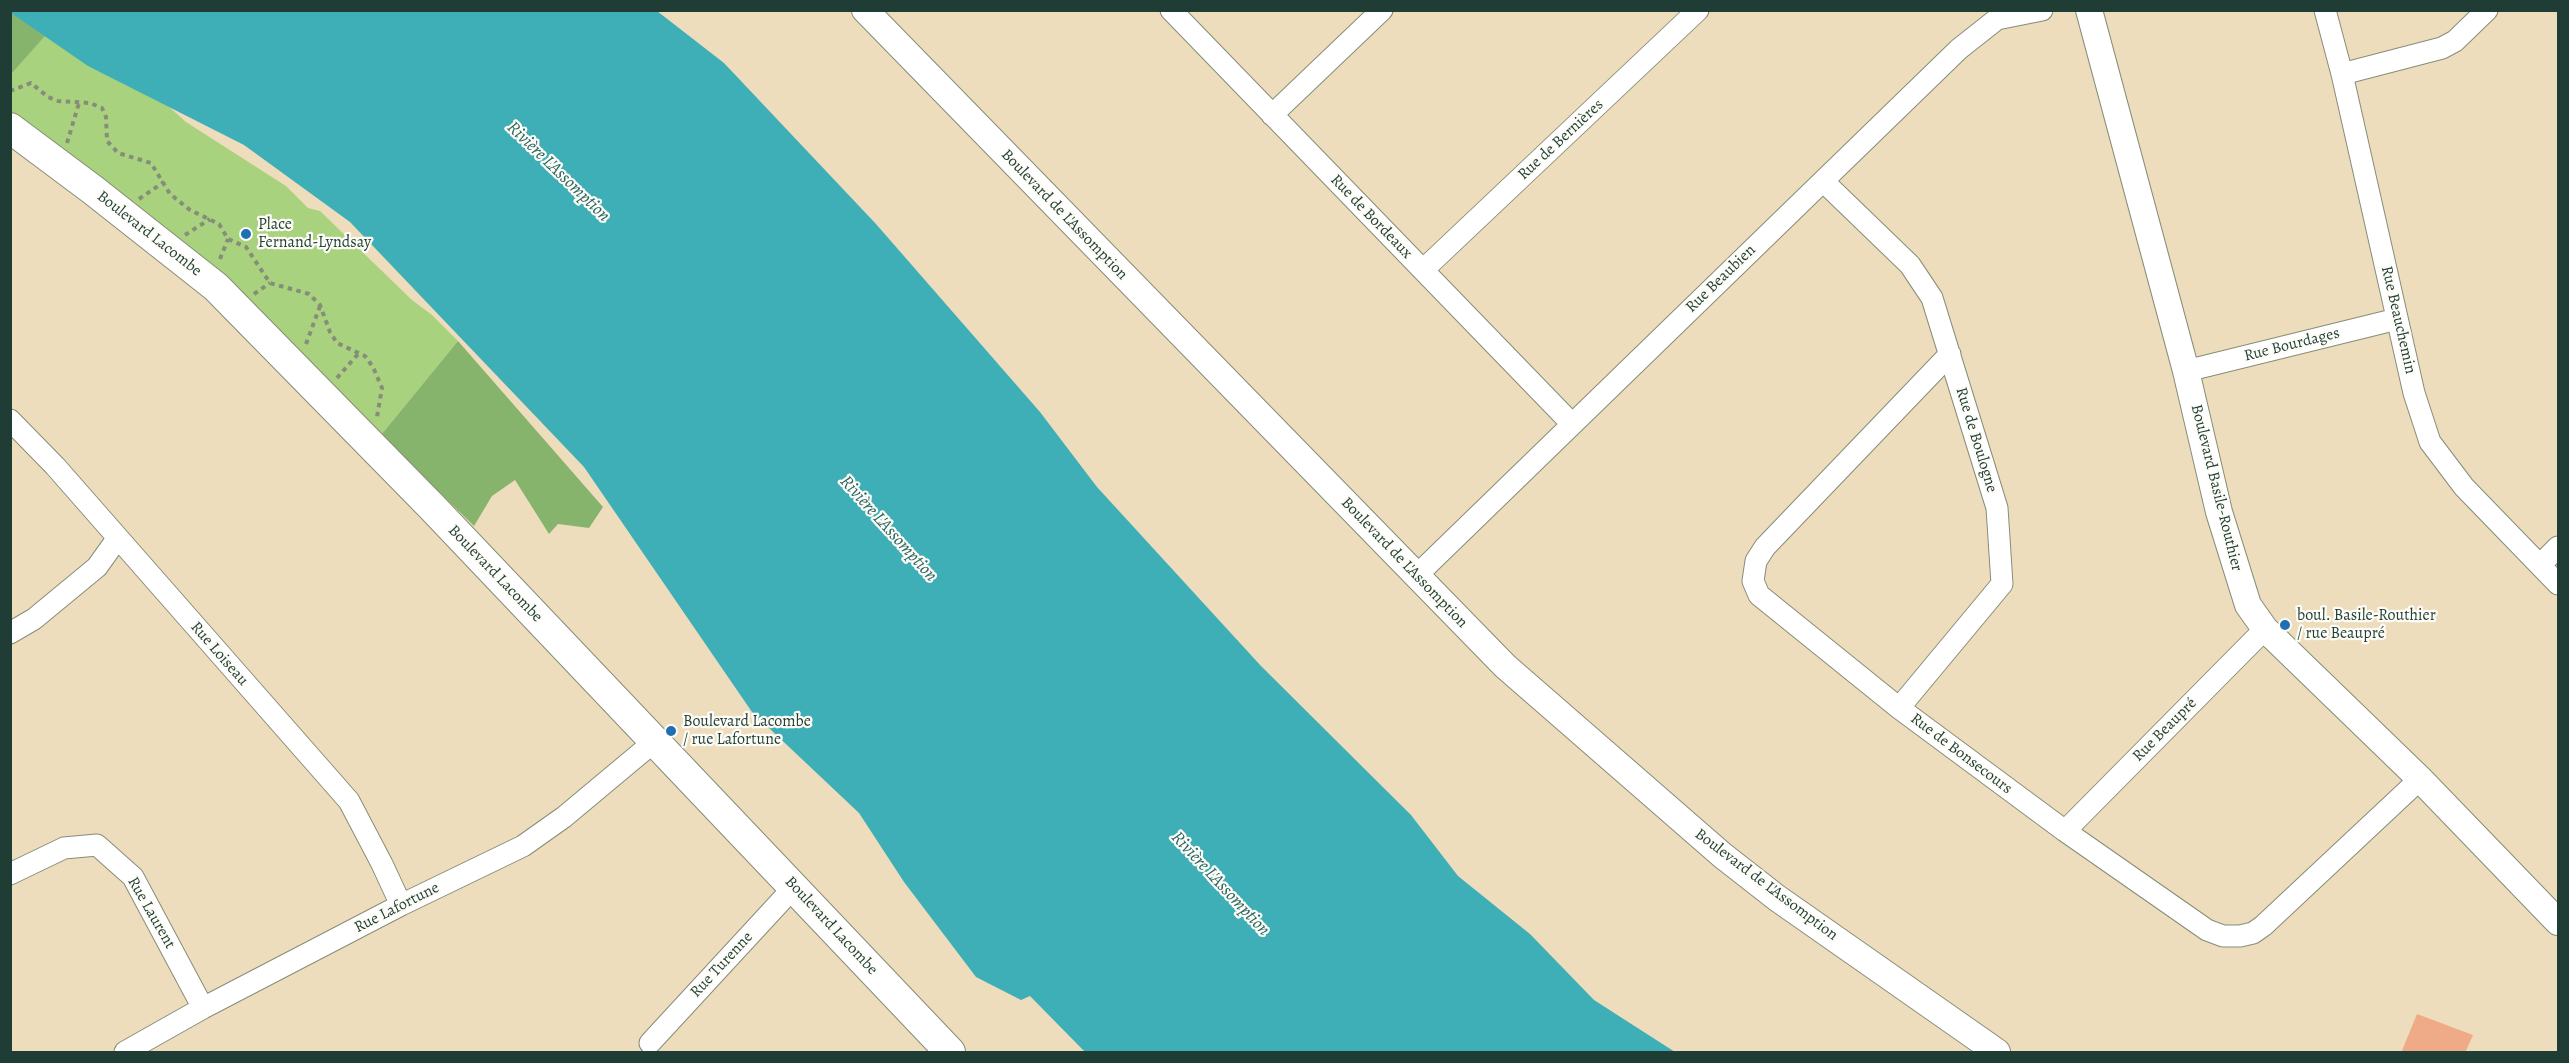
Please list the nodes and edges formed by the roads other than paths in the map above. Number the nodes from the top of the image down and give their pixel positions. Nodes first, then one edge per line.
1 (865, 10) edge
2 (1171, 10) edge
3 (1382, 10) edge
4 (1698, 10) edge
5 (2042, 10) edge
6 (2089, 10) edge
7 (2325, 10) edge
8 (2487, 10) edge
9 (2342, 74) junction
10 (1272, 115) junction
11 (10, 128) edge
12 (1823, 181) junction
13 (1423, 270) junction
14 (2397, 319) junction
15 (1950, 354) junction
16 (2186, 371) junction
17 (10, 420) edge
18 (1572, 424) junction
19 (117, 539) junction
20 (2559, 547) edge
21 (2540, 565) junction
22 (1416, 576) junction
23 (2559, 584) edge
24 (2265, 629) junction
25 (10, 633) edge
26 (1899, 708) junction
27 (655, 741) junction
28 (2420, 779) junction
29 (2065, 831) junction
30 (10, 874) edge
31 (794, 887) junction
32 (401, 906) junction
33 (2559, 922) edge
34 (203, 1008) junction
35 (650, 1043) dead end
36 (125, 1053) edge
37 (950, 1053) edge
38 (1997, 1053) edge

1 - 22 street, Boulevard de L'Assomption
2 - 10 street, Rue de Bordeaux
3 - 10 street
4 - 13 street, Rue de Bernières
5 - 12 street, Rue Beaubien
6 - 16 street, Boulevard Basile-Routhier
7 - 9 street, Rue Beauchemin
8 - 9 street
9 - 14 street, Rue Beauchemin
10 - 13 street, Rue de Bordeaux
11 - 27 main road, Boulevard Lacombe
12 - 15 street, Rue de Boulogne
12 - 18 street, Rue Beaubien
13 - 18 street, Rue de Bordeaux
14 - 16 street, Rue Bourdages
14 - 21 street, Rue Beauchemin
15 - 26 street, Rue de Boulogne
15 - 26 street, Rue de Bonsecours
16 - 24 street, Boulevard Basile-Routhier
17 - 19 street, Rue Loiseau
18 - 22 street, Rue Beaubien
19 - 25 street
19 - 32 street, Rue Loiseau
20 - 21 street
21 - 23 street, Rue Beauchemin
22 - 38 street, Boulevard de L'Assomption
24 - 28 street, Boulevard Basile-Routhier
24 - 29 street, Rue Beaupré
26 - 29 street, Rue de Bonsecours
27 - 31 main road, Boulevard Lacombe
27 - 32 street, Rue Lafortune
28 - 29 street, Rue de Bonsecours
28 - 33 street, Boulevard Basile-Routhier
30 - 34 street, Rue Laurent
31 - 35 street, Rue Turenne
31 - 37 main road, Boulevard Lacombe
32 - 34 street, Rue Lafortune
34 - 36 street, Rue Lafortune

